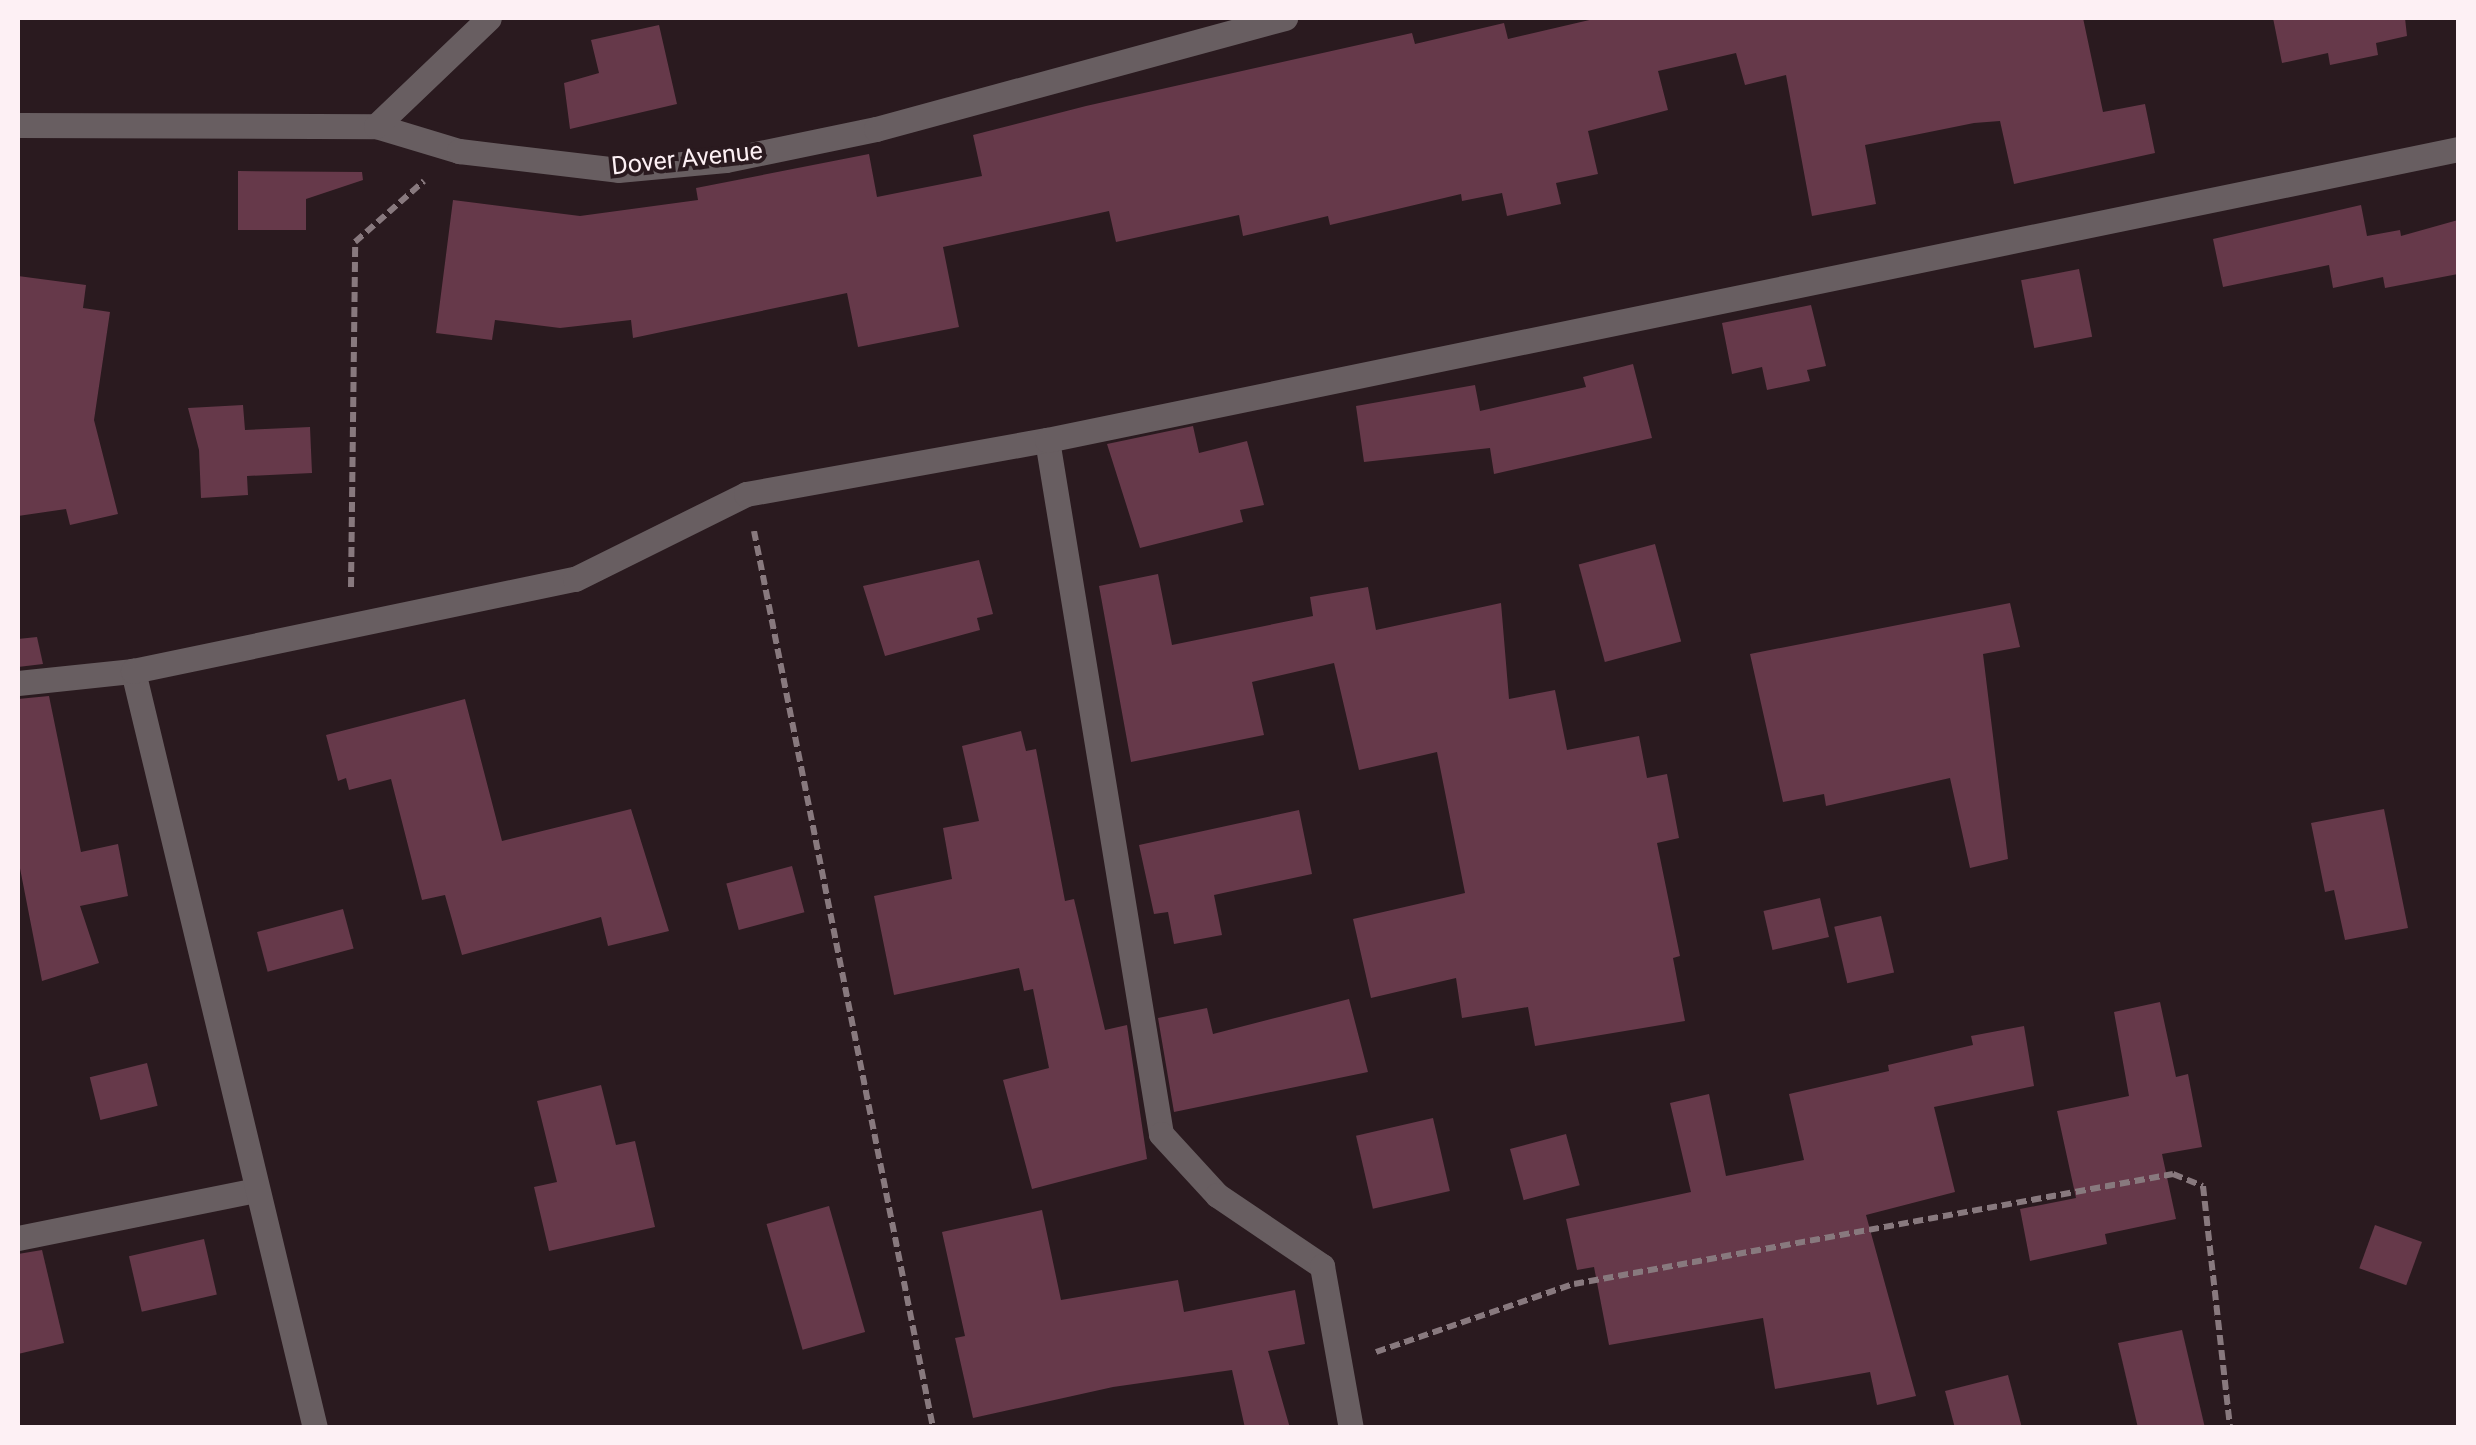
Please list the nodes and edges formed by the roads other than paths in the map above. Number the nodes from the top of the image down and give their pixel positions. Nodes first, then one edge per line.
1 (489, 18) edge
2 (1285, 18) edge
3 (18, 125) edge
4 (376, 126) junction
5 (2458, 148) edge
6 (1047, 440) junction
7 (133, 672) junction
8 (18, 683) edge
9 (255, 1190) junction
10 (18, 1238) edge
11 (315, 1428) edge
12 (1351, 1428) edge

1 - 4 street
2 - 4 street, Dover Avenue
3 - 4 street, Dover Avenue
5 - 6 street
6 - 7 street
6 - 12 street
7 - 8 street
7 - 9 street
9 - 10 street
9 - 11 street

